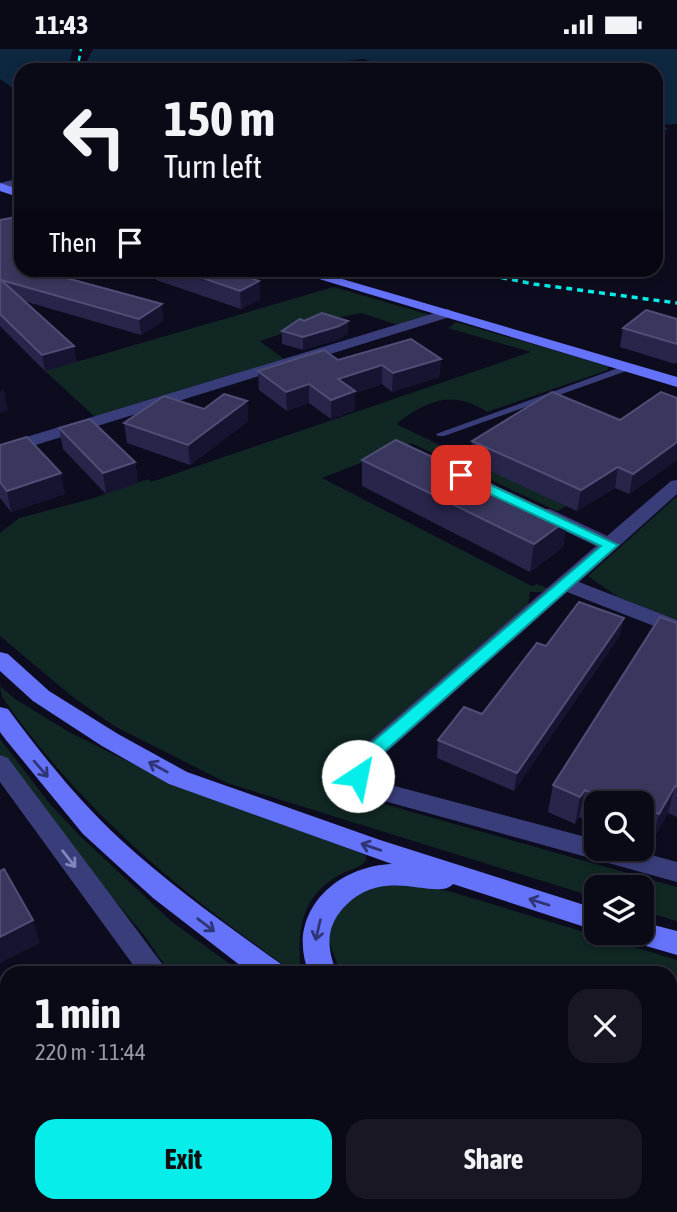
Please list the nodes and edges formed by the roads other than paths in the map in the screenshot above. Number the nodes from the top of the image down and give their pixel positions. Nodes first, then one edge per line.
1 (320, 277) edge
2 (448, 313) junction
3 (629, 367) junction
4 (677, 382) edge
5 (441, 434) dead end
6 (0, 451) edge
7 (677, 485) edge
8 (523, 504) edge
9 (610, 545) junction
10 (566, 584) junction
11 (677, 628) edge
12 (0, 659) edge
13 (0, 715) edge
14 (0, 765) edge
15 (677, 872) edge
16 (482, 884) junction
17 (584, 916) edge
18 (654, 937) edge
19 (677, 943) edge
20 (150, 966) edge
21 (262, 966) edge
22 (320, 966) edge

1 - 2 main road
2 - 3 main road
2 - 6 street
3 - 4 main road
3 - 5 lane
7 - 9 street
8 - 9 street
9 - 10 street
10 - 11 street
10 - 15 street
16 -> 12 main road
13 -> 21 main road
14 -> 20 street
17 -> 16 main road
16 -> 22 main road
18 - 19 main road

